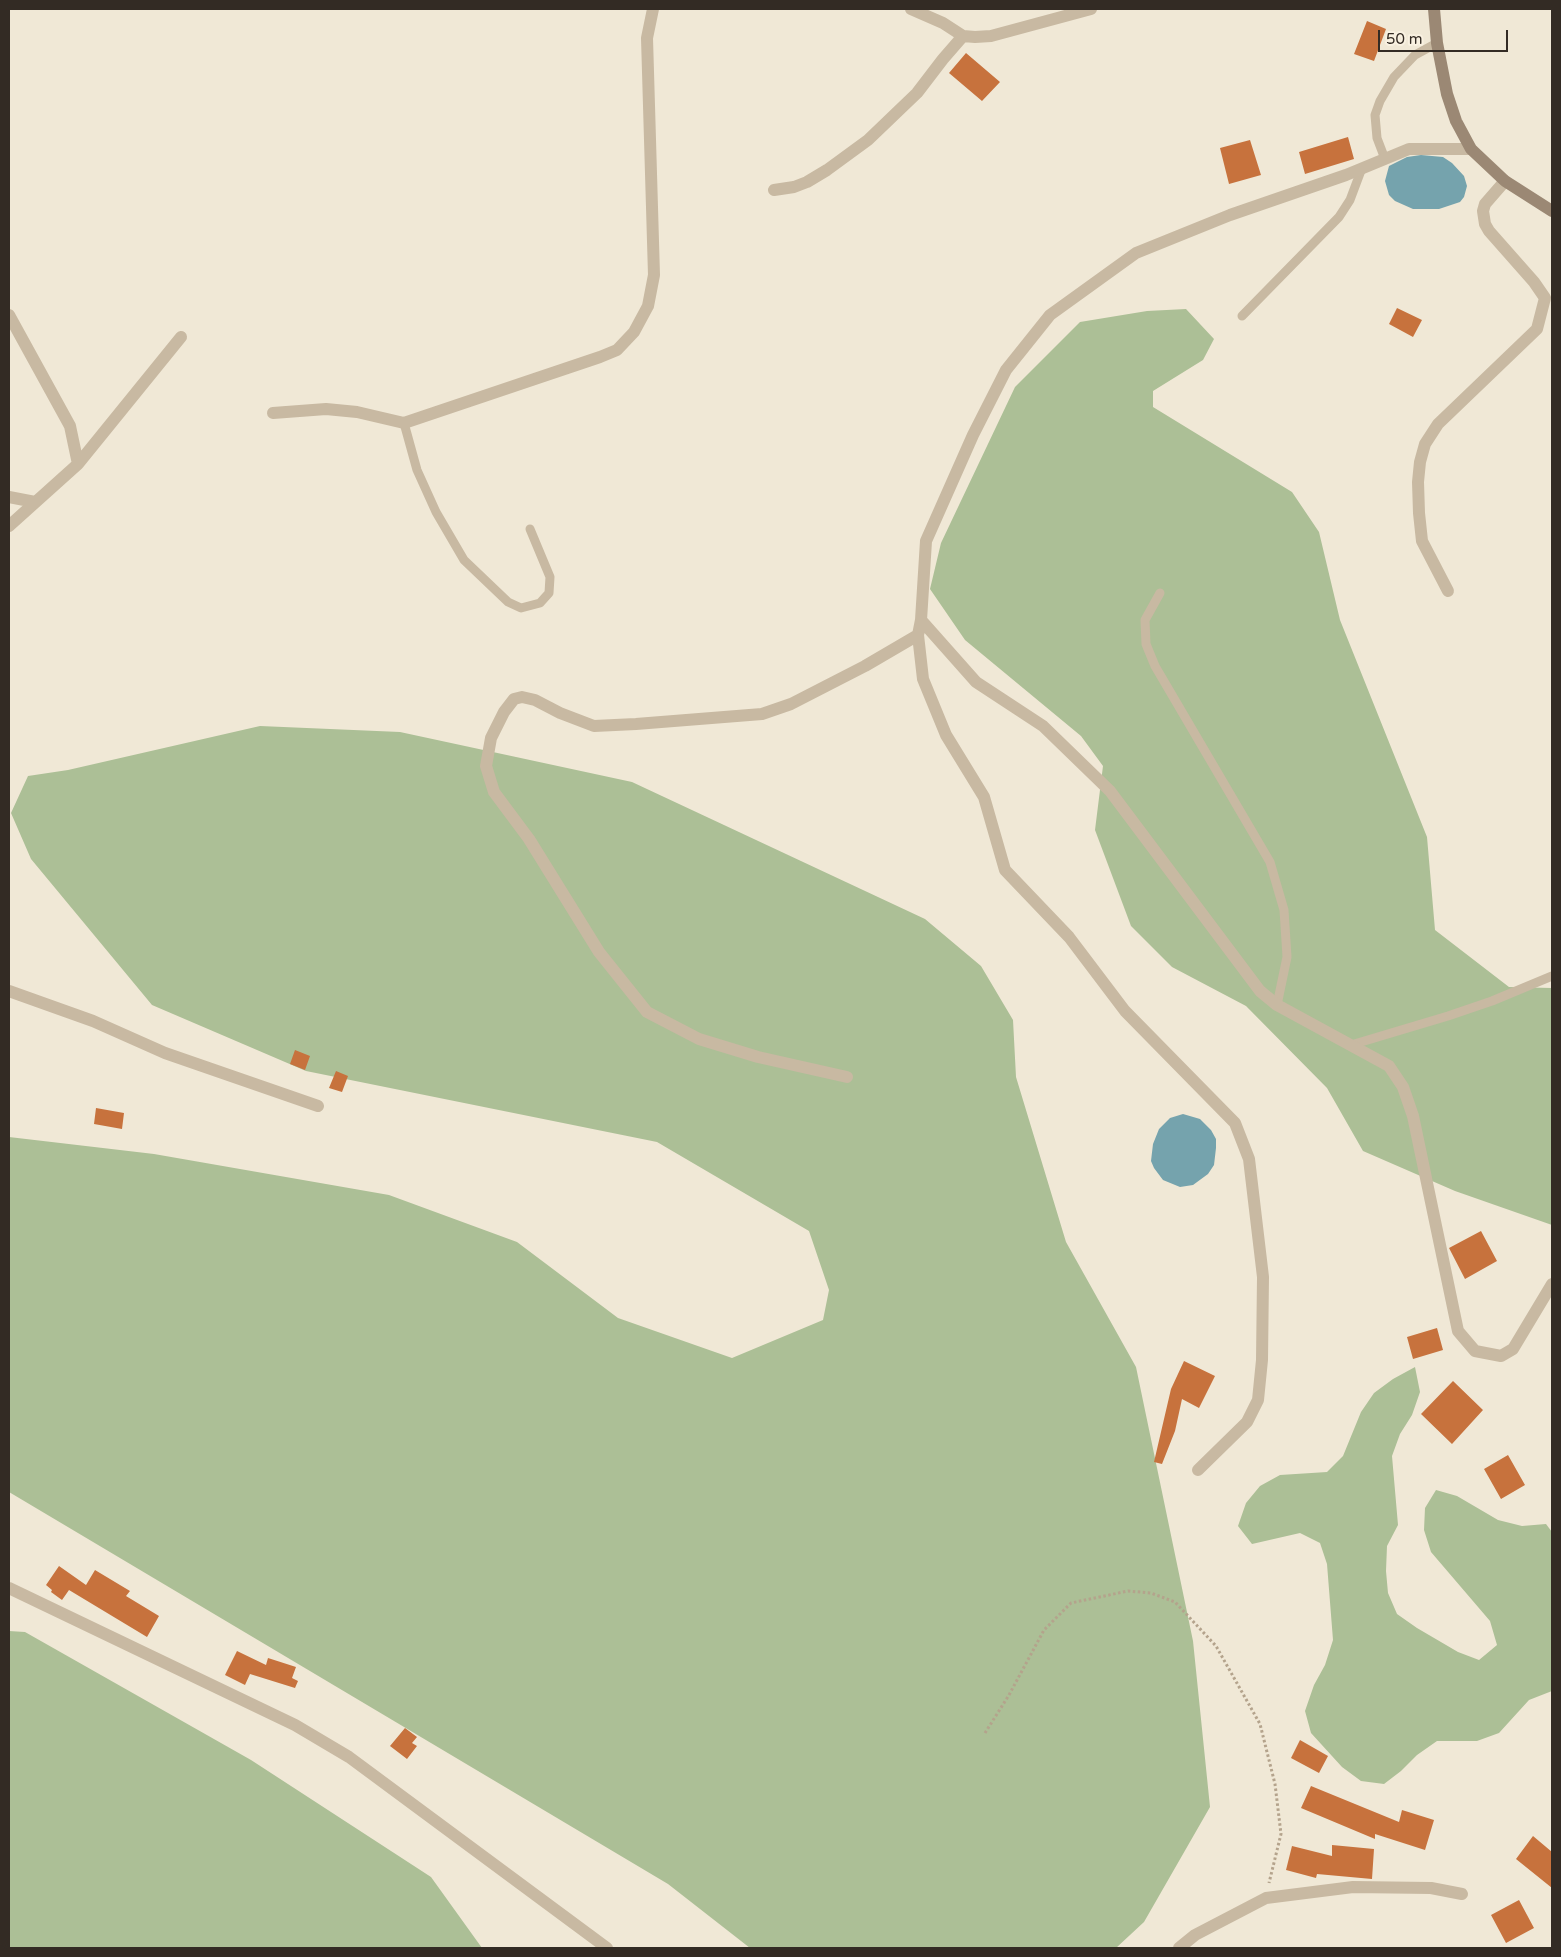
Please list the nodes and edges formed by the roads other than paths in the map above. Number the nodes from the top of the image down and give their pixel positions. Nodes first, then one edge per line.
1 (653, 9) edge
2 (911, 9) edge
3 (1091, 9) edge
4 (1434, 9) edge
5 (963, 36) junction
6 (1437, 43) junction
7 (1471, 149) junction
8 (1385, 159) junction
9 (1362, 168) junction
10 (1505, 181) junction
11 (774, 190) dead end
12 (1552, 211) edge
13 (1549, 302) edge
14 (9, 315) edge
15 (1242, 316) dead end
16 (181, 338) dead end
17 (272, 413) dead end
18 (404, 423) junction
19 (78, 464) junction
20 (9, 497) edge
21 (35, 502) junction
22 (9, 526) edge
23 (530, 529) dead end
24 (1448, 591) dead end
25 (1160, 593) dead end
26 (921, 620) junction
27 (918, 635) junction
28 (1552, 976) edge
29 (9, 991) edge
30 (1278, 1005) junction
31 (1351, 1045) junction
32 (847, 1077) dead end
33 (318, 1106) dead end
34 (1552, 1284) edge
35 (1198, 1470) dead end
36 (9, 1588) edge
37 (1462, 1894) dead end
38 (606, 1948) edge
39 (1179, 1948) edge

1 - 18 street
2 - 5 street
3 - 5 street
4 - 6 street
5 - 11 street
6 - 7 street
6 - 8 lane
7 - 8 street
7 - 10 street
8 - 9 street
9 - 15 lane
9 - 26 street
10 - 12 street
10 - 13 street
13 - 24 street
14 - 19 street
16 - 19 street
17 - 18 street
18 - 23 lane
19 - 21 street
20 - 21 street
21 - 22 street
25 - 30 lane
26 - 27 street
26 - 30 street
27 - 32 street
27 - 35 street
28 - 31 lane
29 - 33 street
30 - 31 street
31 - 34 street
36 - 38 street
37 - 39 street

